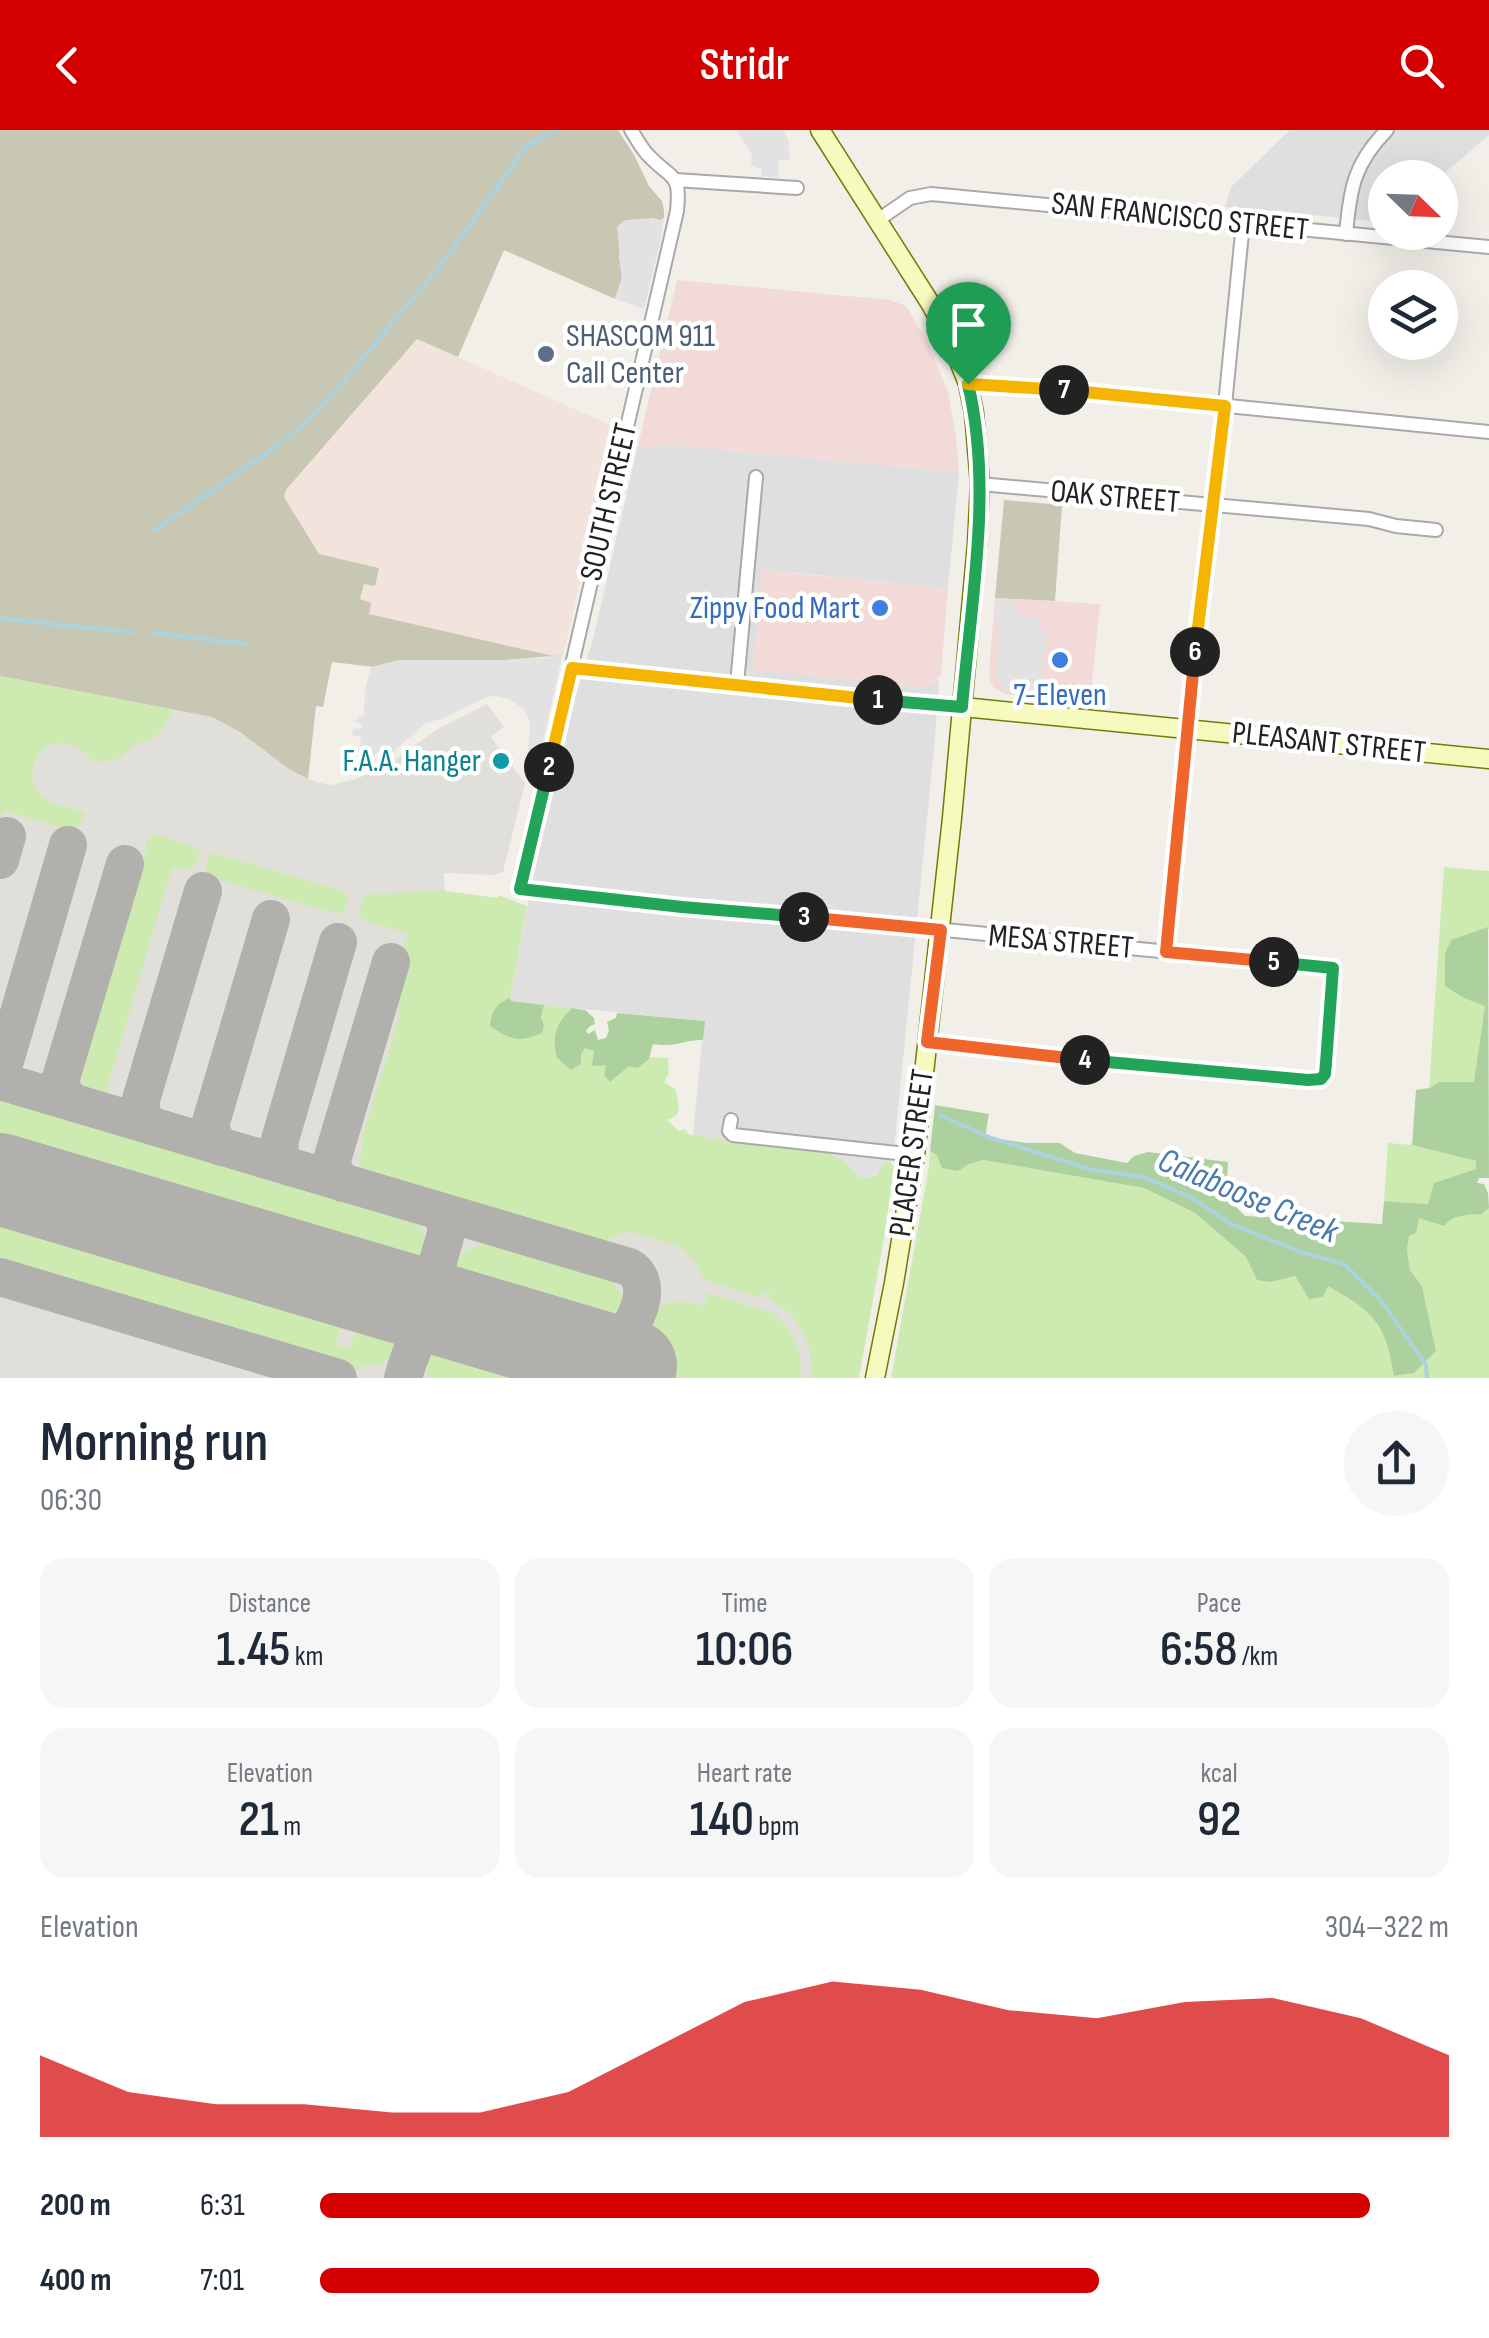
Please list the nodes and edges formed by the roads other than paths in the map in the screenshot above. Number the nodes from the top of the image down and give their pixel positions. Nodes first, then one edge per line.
1 (631, 130) edge
2 (820, 130) edge
3 (1387, 130) edge
4 (675, 180) junction
5 (797, 188) dead end
6 (878, 220) junction
7 (1243, 224) junction
8 (1346, 234) junction
9 (1489, 247) edge
10 (968, 384) junction
11 (1225, 406) junction
12 (1489, 432) edge
13 (756, 477) dead end
14 (980, 484) junction
15 (1211, 506) junction
16 (1436, 530) dead end
17 (572, 668) junction
18 (736, 684) junction
19 (962, 707) junction
20 (1186, 729) junction
21 (1489, 759) edge
22 (520, 889) joint
23 (941, 930) junction
24 (1166, 952) junction
25 (927, 1042) junction
26 (730, 1120) dead end
27 (914, 1155) junction
28 (876, 1378) edge

1 - 4 street
2 - 6 main road, PLACER STREET
3 - 8 street
4 - 5 street
4 - 17 street, SOUTH STREET
6 - 7 street, SAN FRANCISCO STREET
6 - 10 main road, PLACER STREET
7 - 8 street, SAN FRANCISCO STREET
7 - 11 street
8 - 9 street, SAN FRANCISCO STREET
10 - 11 street
10 - 14 main road, PLACER STREET
11 - 12 street
11 - 15 street
13 - 18 street
14 - 15 street, OAK STREET
14 - 19 main road, PLACER STREET
15 - 16 street, OAK STREET
15 - 20 street
17 - 18 street, PLEASANT STREET
17 - 22 street, SOUTH STREET
18 - 19 street, PLEASANT STREET
19 - 20 main road, PLEASANT STREET
19 - 23 main road, PLACER STREET
20 - 21 main road, PLEASANT STREET
20 - 24 street
22 - 23 street, MESA STREET
23 - 24 street, MESA STREET
23 - 25 main road, PLACER STREET
24 - 25 street, MESA STREET
25 - 27 main road, PLACER STREET
26 - 27 street
27 - 28 main road, PLACER STREET

